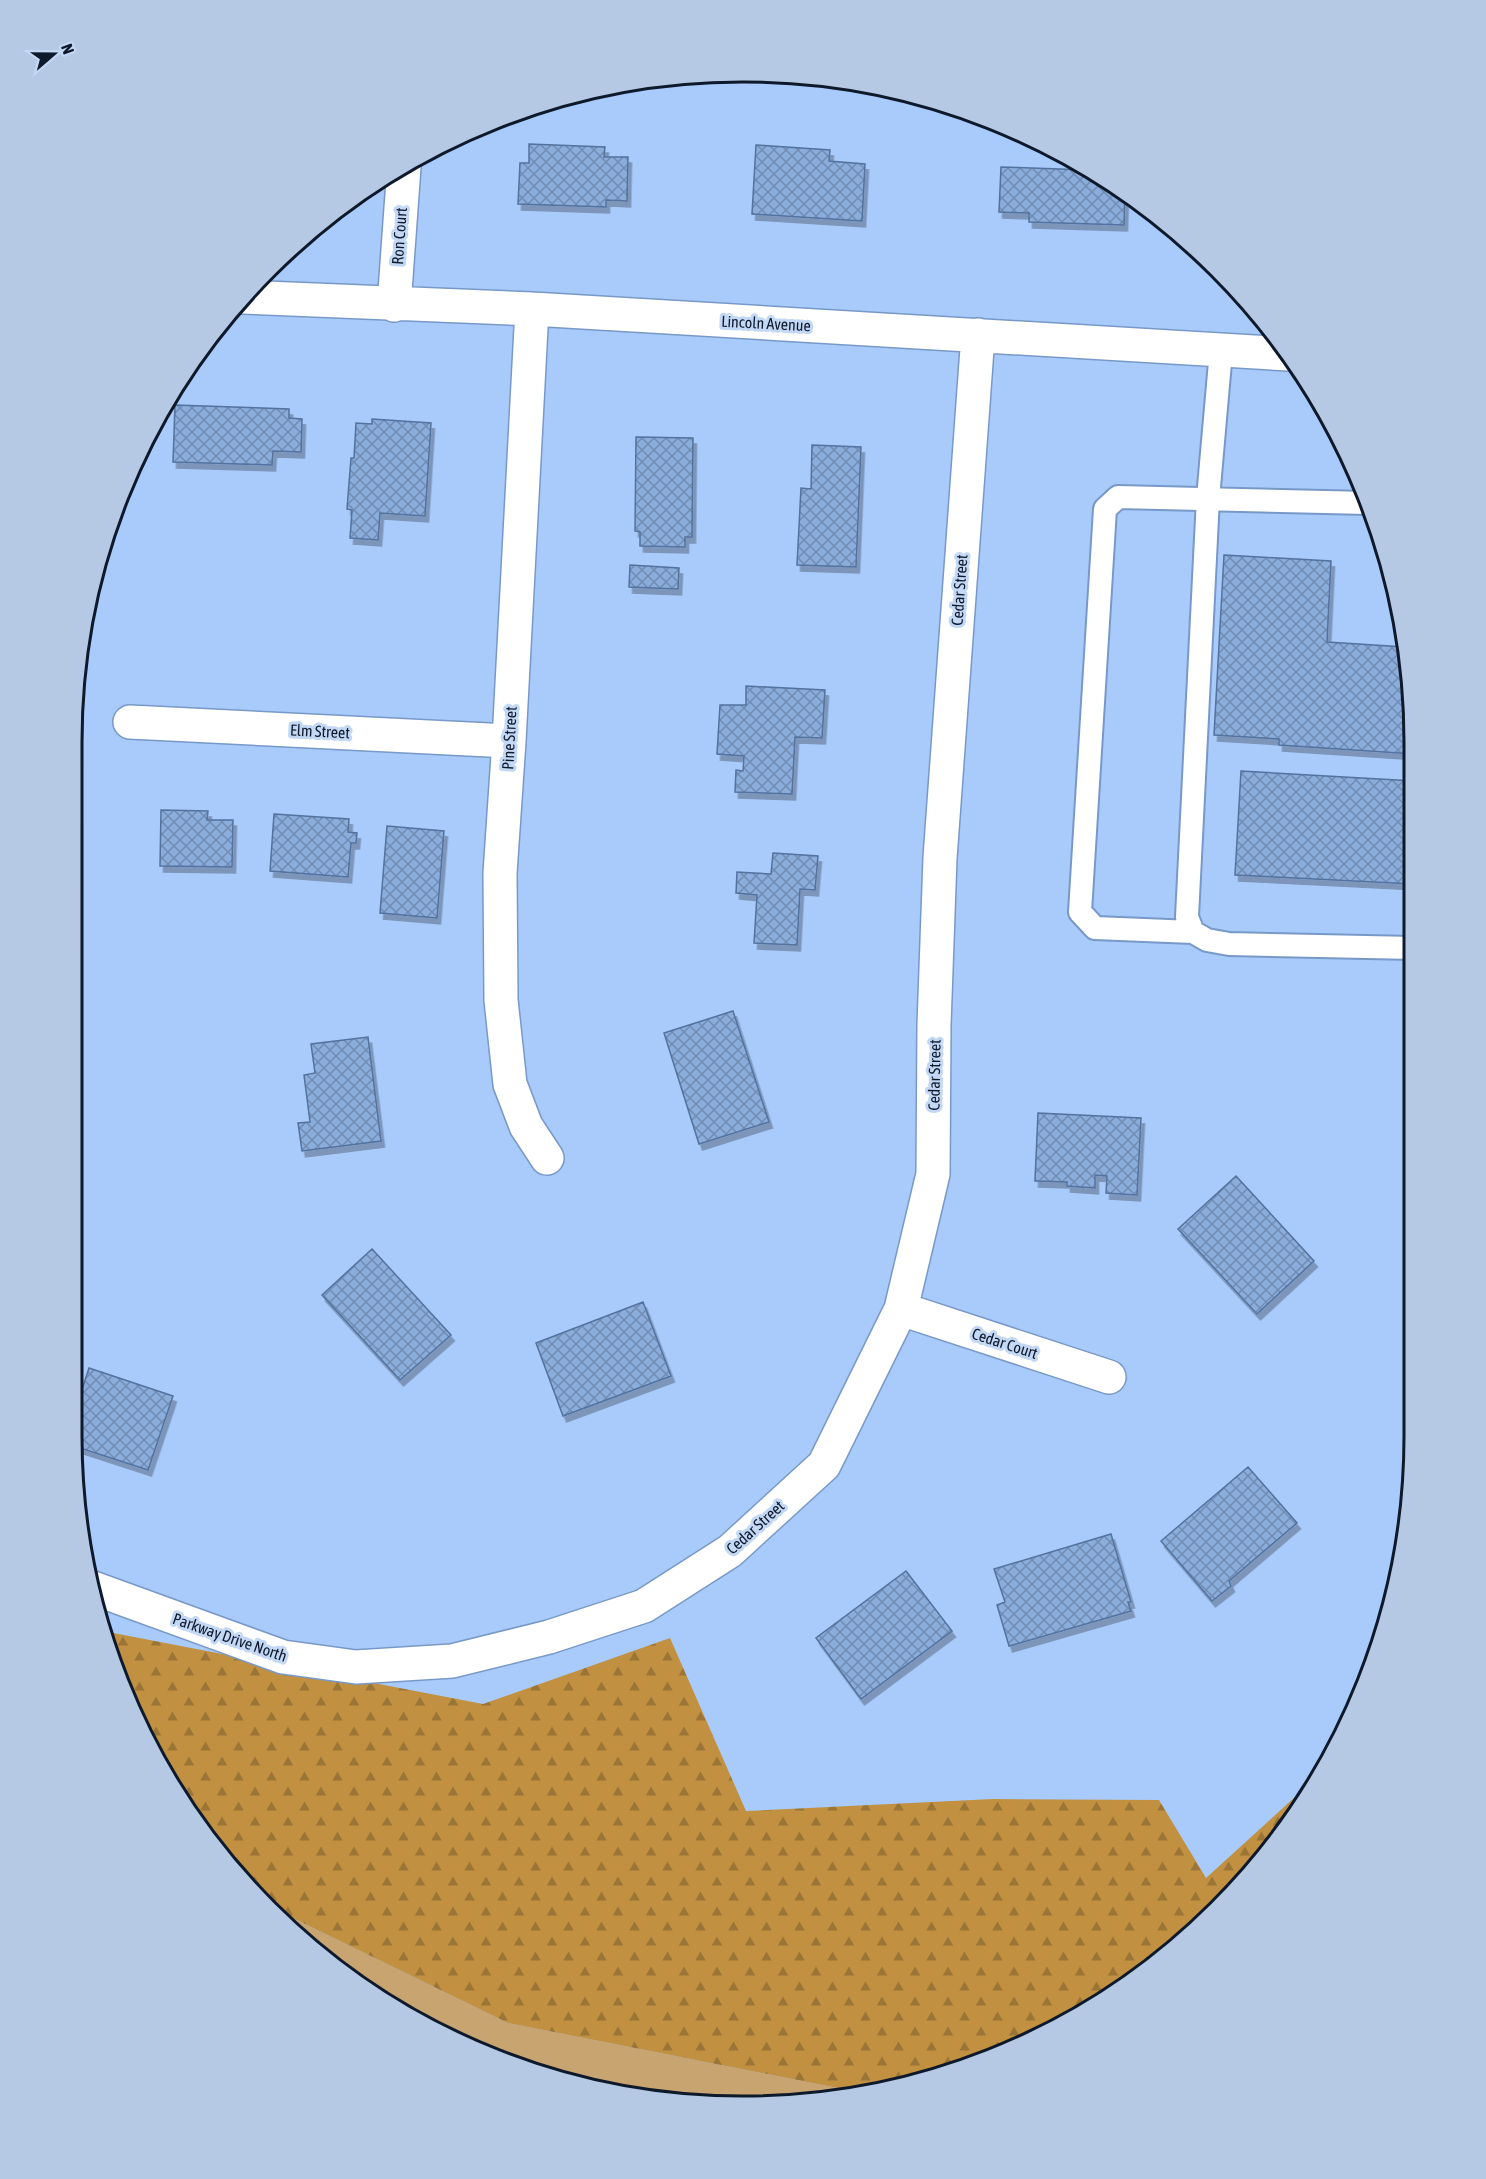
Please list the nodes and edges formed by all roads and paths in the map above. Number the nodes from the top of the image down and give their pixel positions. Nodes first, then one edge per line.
1 (403, 177) edge
2 (256, 298) edge
3 (394, 305) junction
4 (532, 309) junction
5 (978, 335) junction
6 (1221, 351) junction
7 (1276, 353) edge
8 (1208, 498) junction
9 (1358, 503) edge
10 (130, 722) dead end
11 (509, 741) junction
12 (1193, 932) junction
13 (1404, 948) edge
14 (548, 1158) dead end
15 (901, 1309) junction
16 (1109, 1377) dead end
17 (101, 1591) edge
18 (549, 1637) joint

1 - 3 street, Ron Court
2 - 3 street, Lincoln Avenue
3 - 4 street, Lincoln Avenue
4 - 5 street, Lincoln Avenue
4 - 11 street, Pine Street
5 - 6 street, Lincoln Avenue
5 - 15 street, Cedar Street
6 - 7 street, Lincoln Avenue
6 - 8 lane
8 - 9 lane
8 - 12 lane
8 - 12 lane
10 - 11 street, Elm Street
11 - 14 street, Pine Street
12 - 13 lane
15 - 16 street, Cedar Court
15 - 18 street, Cedar Street
17 - 18 street, Parkway Drive North

